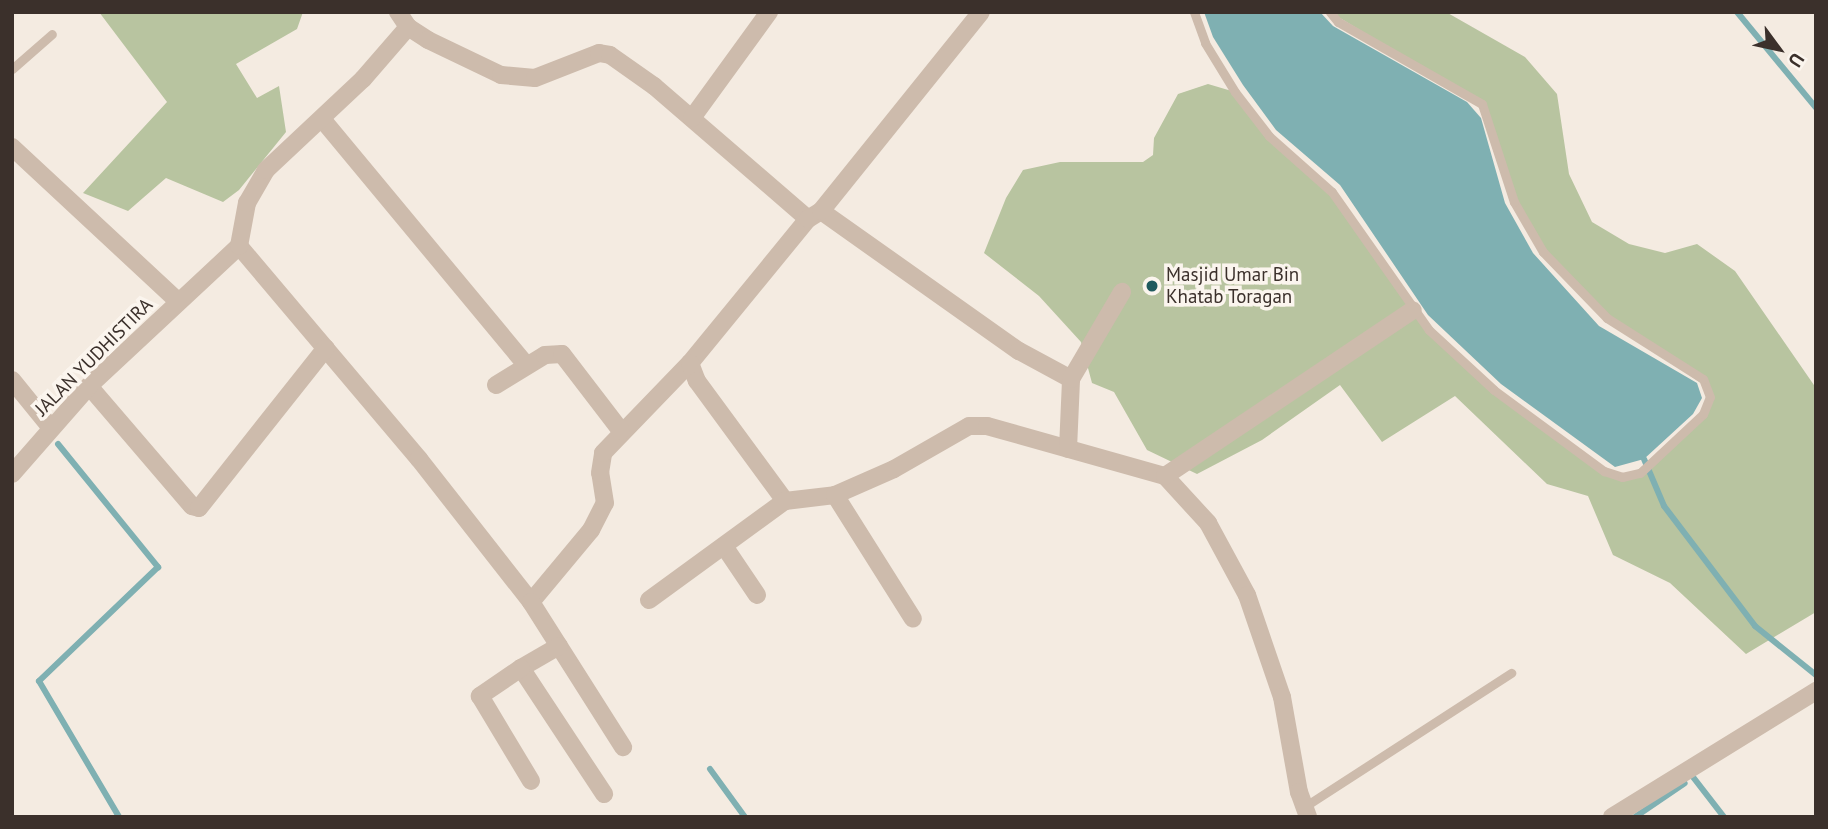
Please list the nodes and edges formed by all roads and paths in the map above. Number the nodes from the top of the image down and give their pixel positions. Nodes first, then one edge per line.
1 (769, 12) edge
2 (981, 12) edge
3 (1194, 12) edge
4 (1330, 12) edge
5 (403, 20) edge
6 (52, 34) dead end
7 (12, 69) edge
8 (692, 118) junction
9 (322, 119) junction
10 (12, 147) edge
11 (815, 215) junction
12 (239, 246) junction
13 (1122, 292) dead end
14 (178, 301) junction
15 (1413, 310) junction
16 (326, 348) junction
17 (690, 363) junction
18 (526, 365) junction
19 (1071, 379) junction
20 (12, 380) edge
21 (496, 385) dead end
22 (89, 386) junction
23 (51, 428) junction
24 (621, 431) junction
25 (1068, 449) junction
26 (12, 474) edge
27 (1165, 476) junction
28 (835, 495) junction
29 (785, 501) junction
30 (724, 546) junction
31 (757, 595) dead end
32 (649, 600) dead end
33 (531, 602) junction
34 (913, 619) dead end
35 (559, 646) junction
36 (521, 668) junction
37 (1511, 673) dead end
38 (1816, 691) edge
39 (623, 747) dead end
40 (531, 781) dead end
41 (604, 794) dead end
42 (1306, 812) edge
43 (1612, 817) edge

1 - 8 street
2 - 11 street
3 - 15 lane
4 - 15 lane
5 - 8 street
5 - 9 street
6 - 7 lane
8 - 11 street
9 - 12 street
9 - 18 street
10 - 14 street
11 - 17 street
11 - 19 street
12 - 14 street, JALAN YUDHISTIRA
12 - 16 street
13 - 19 street
14 - 22 street, JALAN YUDHISTIRA
15 - 27 street
16 - 22 street
16 - 33 street
17 - 24 street
17 - 29 street
18 - 21 street
18 - 24 street
19 - 25 street
20 - 23 street
22 - 23 street, JALAN YUDHISTIRA
23 - 26 street, JALAN YUDHISTIRA
24 - 33 street
25 - 27 street
25 - 28 street
27 - 42 street
28 - 29 street
28 - 34 street
29 - 30 street
30 - 31 street
30 - 32 street
33 - 35 street
35 - 36 street
35 - 39 street
36 - 40 street
36 - 41 street
37 - 42 lane
38 - 43 street

